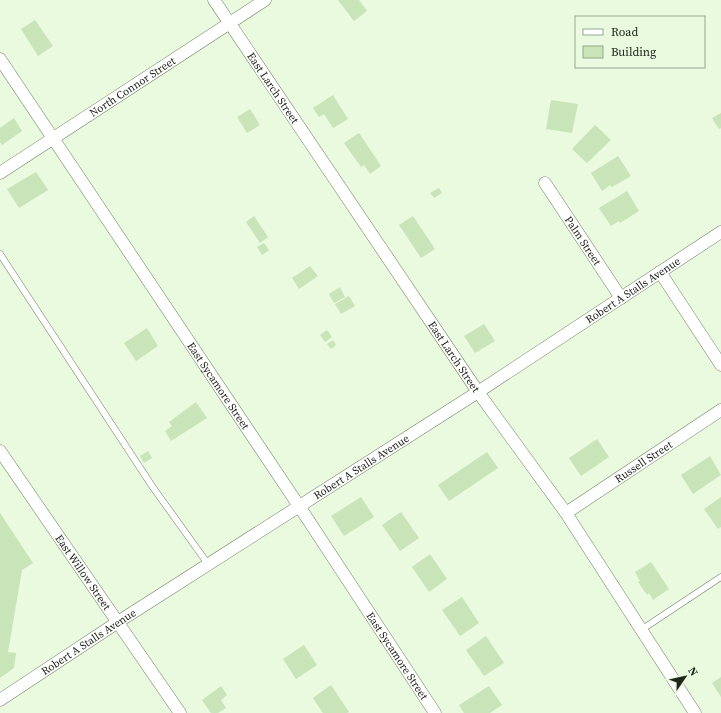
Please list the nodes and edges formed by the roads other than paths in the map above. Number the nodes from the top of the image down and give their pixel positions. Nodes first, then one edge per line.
1 (214, 0) edge
2 (265, 0) edge
3 (230, 24) junction
4 (0, 59) edge
5 (54, 139) junction
6 (0, 173) edge
7 (545, 183) dead end
8 (721, 232) edge
9 (0, 254) edge
10 (660, 272) junction
11 (621, 298) junction
12 (721, 365) edge
13 (478, 392) junction
14 (721, 410) edge
15 (0, 451) edge
16 (299, 506) junction
17 (566, 513) junction
18 (208, 564) junction
19 (721, 577) edge
20 (118, 622) junction
21 (641, 630) junction
22 (0, 700) edge
23 (180, 713) edge
24 (435, 713) edge
25 (695, 713) edge

1 - 3 street, East Larch Street
2 - 3 street, North Connor Street
3 - 5 street, North Connor Street
3 - 13 street, East Larch Street
4 - 5 street, East Sycamore Street
5 - 6 street, North Connor Street
5 - 16 street, East Sycamore Street
7 - 11 street, Palm Street
8 - 10 street, Robert A Stalls Avenue
9 - 18 lane
10 - 11 street, Robert A Stalls Avenue
10 - 12 street
11 - 13 street, Robert A Stalls Avenue
13 - 16 street, Robert A Stalls Avenue
13 - 17 street, East Larch Street
14 - 17 street, Russell Street
15 - 20 street, East Willow Street
16 - 18 street, Robert A Stalls Avenue
16 - 24 street, East Sycamore Street
17 - 21 street, East Larch Street
18 - 20 street, Robert A Stalls Avenue
19 - 21 lane
20 - 22 street, Robert A Stalls Avenue
20 - 23 street, East Willow Street
21 - 25 street, East Larch Street

